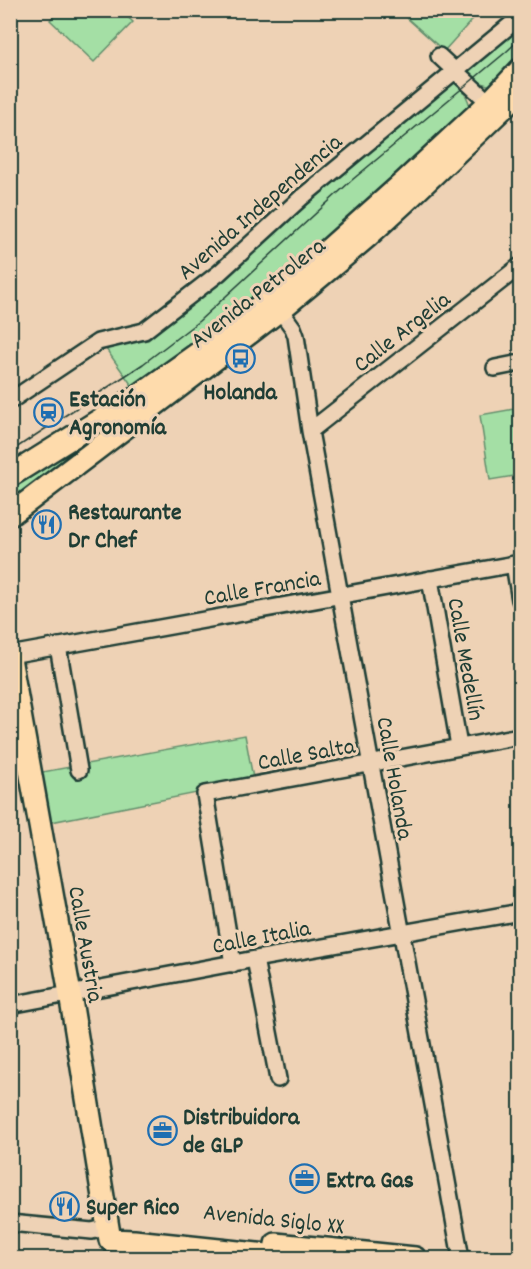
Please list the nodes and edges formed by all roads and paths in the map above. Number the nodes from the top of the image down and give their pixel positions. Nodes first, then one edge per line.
1 (520, 17) edge
2 (439, 56) dead end
3 (455, 70) junction
4 (520, 70) edge
5 (520, 92) edge
6 (495, 107) junction
7 (520, 266) edge
8 (280, 310) junction
9 (520, 363) edge
10 (495, 368) dead end
11 (10, 401) edge
12 (310, 431) junction
13 (10, 476) edge
14 (10, 515) edge
15 (517, 563) edge
16 (430, 579) junction
17 (339, 596) junction
18 (520, 600) edge
19 (58, 646) junction
20 (10, 656) edge
21 (520, 736) edge
22 (459, 746) junction
23 (370, 764) junction
24 (79, 770) dead end
25 (520, 912) edge
26 (402, 933) junction
27 (255, 959) junction
28 (233, 964) junction
29 (70, 994) junction
30 (10, 1005) edge
31 (278, 1079) dead end
32 (10, 1222) edge
33 (103, 1233) junction
34 (306, 1255) edge
35 (415, 1258) edge
36 (461, 1258) edge

1 - 3 street, Avenida Independencia
2 - 3 street
3 - 6 street
3 - 11 street, Avenida Independencia
4 - 6 highway, Avenida Petrolera
5 - 6 highway, Avenida Petrolera
6 - 8 highway, Avenida Petrolera
6 - 13 highway, Avenida Petrolera
7 - 12 street, Calle Argelia
8 - 12 street, Calle Holanda
8 - 14 highway, Avenida Petrolera
9 - 10 street
12 - 17 street, Calle Holanda
15 - 16 street, Calle Francia
15 - 18 street
16 - 17 street, Calle Francia
16 - 22 street, Calle Medellín
17 - 19 street, Calle Francia
17 - 23 street, Calle Holanda
19 - 20 street, Calle Francia
19 - 24 street
20 - 29 highway, Calle Austria
21 - 22 street, Calle Salta
22 - 23 street, Calle Salta
23 - 26 street, Calle Holanda
23 - 28 street, Calle Salta
25 - 26 street, Calle Italia
26 - 27 street, Calle Italia
26 - 36 street, Calle Holanda
27 - 28 street, Calle Italia
27 - 31 street
28 - 29 street, Calle Italia
29 - 30 street, Calle Italia
29 - 33 highway, Calle Austria
32 - 33 street, Avenida Siglo XX
33 - 34 highway, Avenida Siglo XX
34 - 35 highway, Avenida Siglo XX

